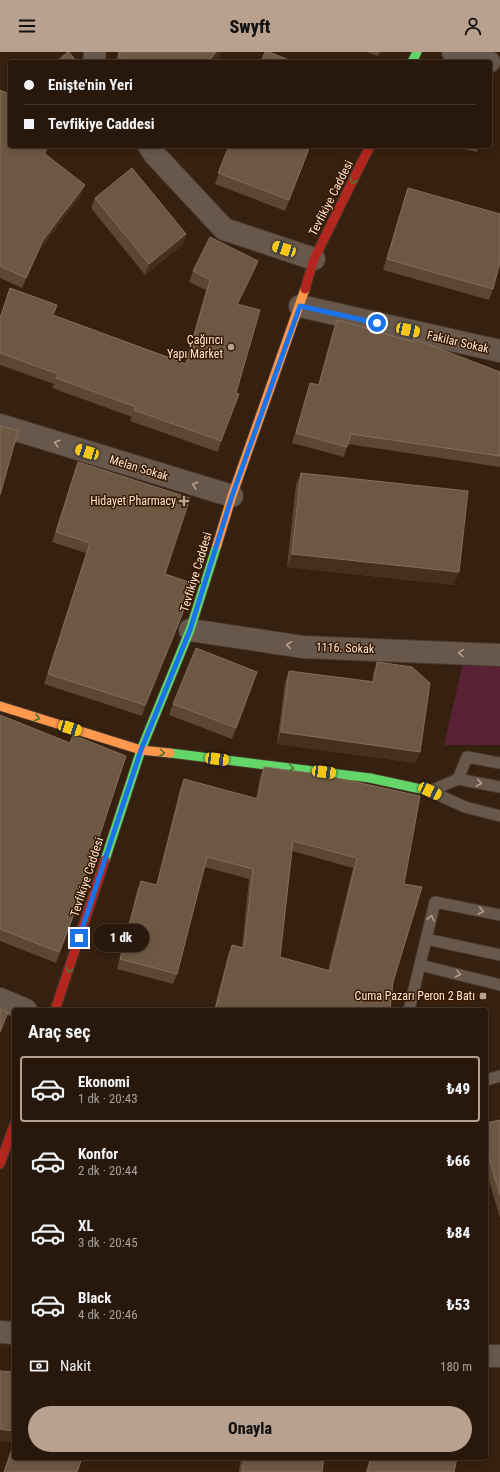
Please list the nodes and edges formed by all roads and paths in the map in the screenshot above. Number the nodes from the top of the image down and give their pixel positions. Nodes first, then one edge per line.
1 (453, 52) edge
2 (483, 60) edge
3 (150, 148) edge
4 (369, 148) edge
5 (314, 259) junction
6 (300, 306) junction
7 (500, 351) edge
8 (0, 425) edge
9 (232, 496) junction
10 (190, 630) junction
11 (499, 652) edge
12 (0, 706) edge
13 (141, 750) junction
14 (500, 763) edge
15 (458, 779) junction
16 (500, 787) edge
17 (430, 791) junction
18 (500, 816) edge
19 (500, 914) edge
20 (426, 939) junction
21 (500, 955) edge
22 (420, 965) junction
23 (500, 985) edge
24 (0, 999) edge
25 (21, 1008) edge
26 (56, 1008) edge
27 (409, 1008) edge
28 (500, 1076) edge
29 (488, 1079) edge
30 (12, 1131) edge
31 (0, 1164) edge
32 (0, 1332) edge
33 (12, 1333) edge
34 (488, 1356) edge
35 (500, 1356) edge

1 - 2 street
3 - 5 street
4 -> 5 street, Tevfikiye Caddesi
5 - 6 street, Tevfikiye Caddesi
6 - 7 street, Fakilar Sokak
6 - 9 street, Tevfikiye Caddesi
9 -> 8 street, Melan Sokak
9 - 10 street, Tevfikiye Caddesi
11 -> 10 street, 1116. Sokak
10 - 13 street, Tevfikiye Caddesi
12 -> 13 street
13 -> 17 street
13 -> 26 street, Tevfikiye Caddesi
14 - 15 lane
15 -> 16 lane
15 - 17 lane
17 - 18 lane
20 -> 19 lane
20 - 21 lane
20 - 22 lane
22 -> 23 lane
22 - 27 lane
24 - 25 street
28 - 29 lane
30 - 31 street
32 - 33 street
34 - 35 street

